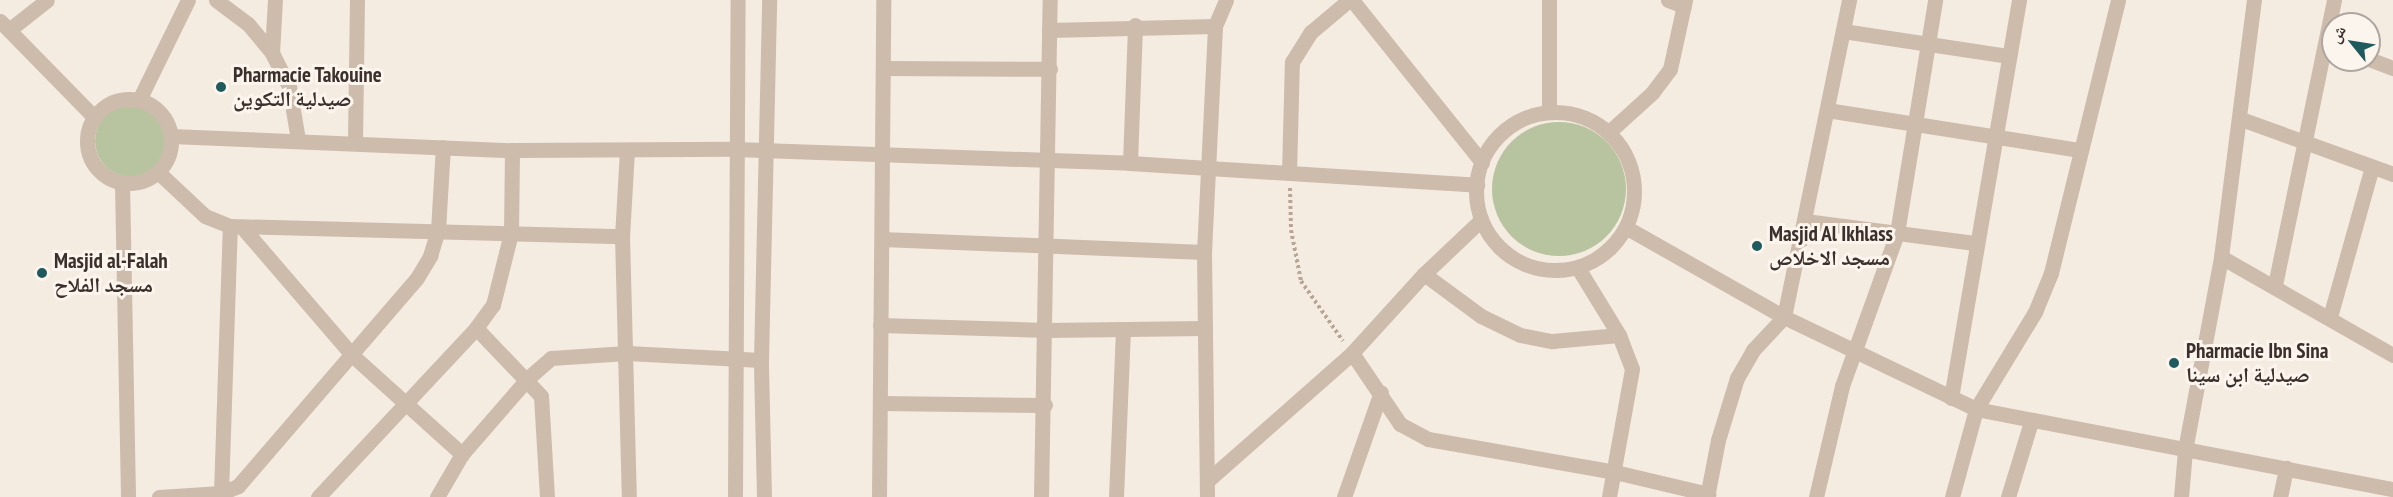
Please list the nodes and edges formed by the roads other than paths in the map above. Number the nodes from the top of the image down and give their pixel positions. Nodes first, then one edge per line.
1 (47, 0) edge
2 (188, 0) edge
3 (216, 0) edge
4 (275, 0) edge
5 (357, 0) edge
6 (738, 0) edge
7 (769, 0) edge
8 (883, 0) edge
9 (1050, 0) edge
10 (1226, 0) edge
11 (1350, 0) edge
12 (1549, 0) edge
13 (1668, 0) edge
14 (1849, 0) edge
15 (1935, 0) edge
16 (2019, 0) edge
17 (2118, 0) edge
18 (2254, 0) edge
19 (1685, 3) edge
20 (1135, 25) junction
21 (4, 26) edge
22 (1215, 26) junction
23 (1049, 30) junction
24 (1843, 31) junction
25 (1927, 43) junction
26 (272, 53) junction
27 (2009, 56) junction
28 (884, 68) junction
29 (1050, 69) junction
30 (2324, 72) edge
31 (140, 100) junction
32 (1827, 110) junction
33 (1549, 112) junction
34 (94, 117) junction
35 (2241, 119) junction
36 (1916, 126) junction
37 (1609, 132) junction
38 (1994, 135) junction
39 (171, 136) junction
40 (298, 140) junction
41 (355, 142) junction
42 (2307, 143) junction
43 (443, 147) junction
44 (734, 149) junction
45 (512, 150) junction
46 (627, 150) junction
47 (2080, 150) junction
48 (766, 151) junction
49 (884, 154) junction
50 (1048, 161) junction
51 (1482, 162) junction
52 (1130, 163) junction
53 (1209, 167) junction
54 (2372, 167) junction
55 (158, 172) junction
56 (1290, 173) junction
57 (2393, 174) edge
58 (122, 183) junction
59 (1477, 185) junction
60 (1481, 220) junction
61 (1805, 221) junction
62 (236, 226) junction
63 (1627, 228) junction
64 (438, 230) junction
65 (1897, 232) junction
66 (511, 233) junction
67 (622, 236) junction
68 (882, 239) junction
69 (1048, 243) junction
70 (1975, 243) junction
71 (1204, 252) junction
72 (2221, 257) junction
73 (1578, 268) junction
74 (1424, 274) junction
75 (2274, 285) junction
76 (1784, 317) junction
77 (2330, 317) junction
78 (880, 325) junction
79 (476, 328) junction
80 (1205, 328) junction
81 (1046, 330) junction
82 (1123, 330) junction
83 (1619, 335) junction
84 (2392, 349) edge
85 (1857, 352) junction
86 (627, 353) junction
87 (1352, 353) junction
88 (353, 356) junction
89 (733, 357) junction
90 (760, 360) junction
91 (528, 378) junction
92 (1381, 392) junction
93 (1951, 398) junction
94 (881, 403) junction
95 (404, 404) junction
96 (1045, 405) junction
97 (1976, 409) junction
98 (2031, 422) junction
99 (2185, 450) junction
100 (462, 454) junction
101 (2286, 468) junction
102 (1615, 472) junction
103 (1207, 481) junction
104 (2393, 489) edge
105 (220, 493) junction
106 (1707, 495) edge
107 (128, 497) edge
108 (159, 497) edge
109 (318, 497) edge
110 (437, 497) edge
111 (546, 497) edge
112 (629, 497) edge
113 (735, 497) edge
114 (764, 497) edge
115 (879, 497) edge
116 (1041, 497) edge
117 (1116, 497) edge
118 (1207, 497) edge
119 (1344, 497) edge
120 (1609, 497) edge
121 (1816, 497) edge
122 (1952, 497) edge
123 (2007, 497) edge
124 (2181, 497) edge
125 (2280, 497) edge

1 - 21 street
2 - 31 street
3 - 26 street
4 - 26 street
5 - 41 street
6 - 44 street
7 - 48 street
8 - 28 street
9 - 23 street
10 - 22 street
11 - 51 street
11 - 56 street
12 - 33 street
13 - 19 street
14 - 24 street
15 - 25 street
16 - 27 street
17 - 47 street
18 - 35 street
19 - 37 street
20 - 22 street
20 - 23 street
20 - 52 street
21 - 34 street
22 - 53 street
23 - 29 street
24 - 25 street
24 - 32 street
25 - 27 street
25 - 36 street
26 - 40 street
27 - 38 street
28 - 29 street
28 - 49 street
29 - 50 street
30 - 42 street
31 - 34 street
31 - 39 street
32 - 36 street
32 - 61 street
33 - 37 street
33 - 51 street
34 - 58 street
35 - 42 street
35 - 72 street
36 - 38 street
36 - 65 street
37 - 63 street
38 - 47 street
38 - 70 street
39 - 40 street
39 - 55 street
40 - 41 street
41 - 43 street
42 - 54 street
42 - 75 street
43 - 45 street
43 - 64 street
44 - 46 street
44 - 48 street
44 - 89 street
45 - 46 street
45 - 66 street
46 - 67 street
47 - 97 street
48 - 49 street
48 - 90 street
49 - 50 street
49 - 68 street
50 - 52 street
50 - 69 street
51 - 59 street
52 - 53 street
53 - 56 street
53 - 71 street
54 - 57 street
54 - 77 street
55 - 58 street
55 - 62 street
56 - 59 street
58 - 107 street
59 - 60 street
60 - 73 street
60 - 74 street
61 - 65 street
61 - 76 street
62 - 64 street
62 - 88 street
62 - 105 street
63 - 73 street
63 - 76 street
64 - 66 street
64 - 88 street
65 - 70 street
65 - 85 street
66 - 67 street
66 - 79 street
67 - 86 street
68 - 69 street
68 - 78 street
69 - 71 street
69 - 81 street
70 - 93 street
71 - 80 street
72 - 75 street
72 - 99 street
73 - 83 street
74 - 83 street
74 - 87 street
75 - 77 street
76 - 85 street
76 - 106 street
77 - 84 street
78 - 81 street
78 - 94 street
79 - 91 street
79 - 95 street
80 - 82 street
80 - 103 street
81 - 82 street
81 - 96 street
82 - 117 street
83 - 102 street
85 - 93 street
85 - 121 street
86 - 89 street
86 - 91 street
86 - 112 street
87 - 92 street
87 - 103 street
88 - 95 street
88 - 105 street
89 - 90 street
89 - 113 street
90 - 114 street
91 - 100 street
91 - 111 street
92 - 102 street
92 - 119 street
93 - 97 street
94 - 96 street
94 - 115 street
95 - 100 street
95 - 109 street
96 - 116 street
97 - 98 street
97 - 122 street
98 - 99 street
98 - 123 street
99 - 101 street
99 - 124 street
100 - 110 street
101 - 104 street
101 - 125 street
102 - 106 street
102 - 120 street
103 - 118 street
105 - 108 street

